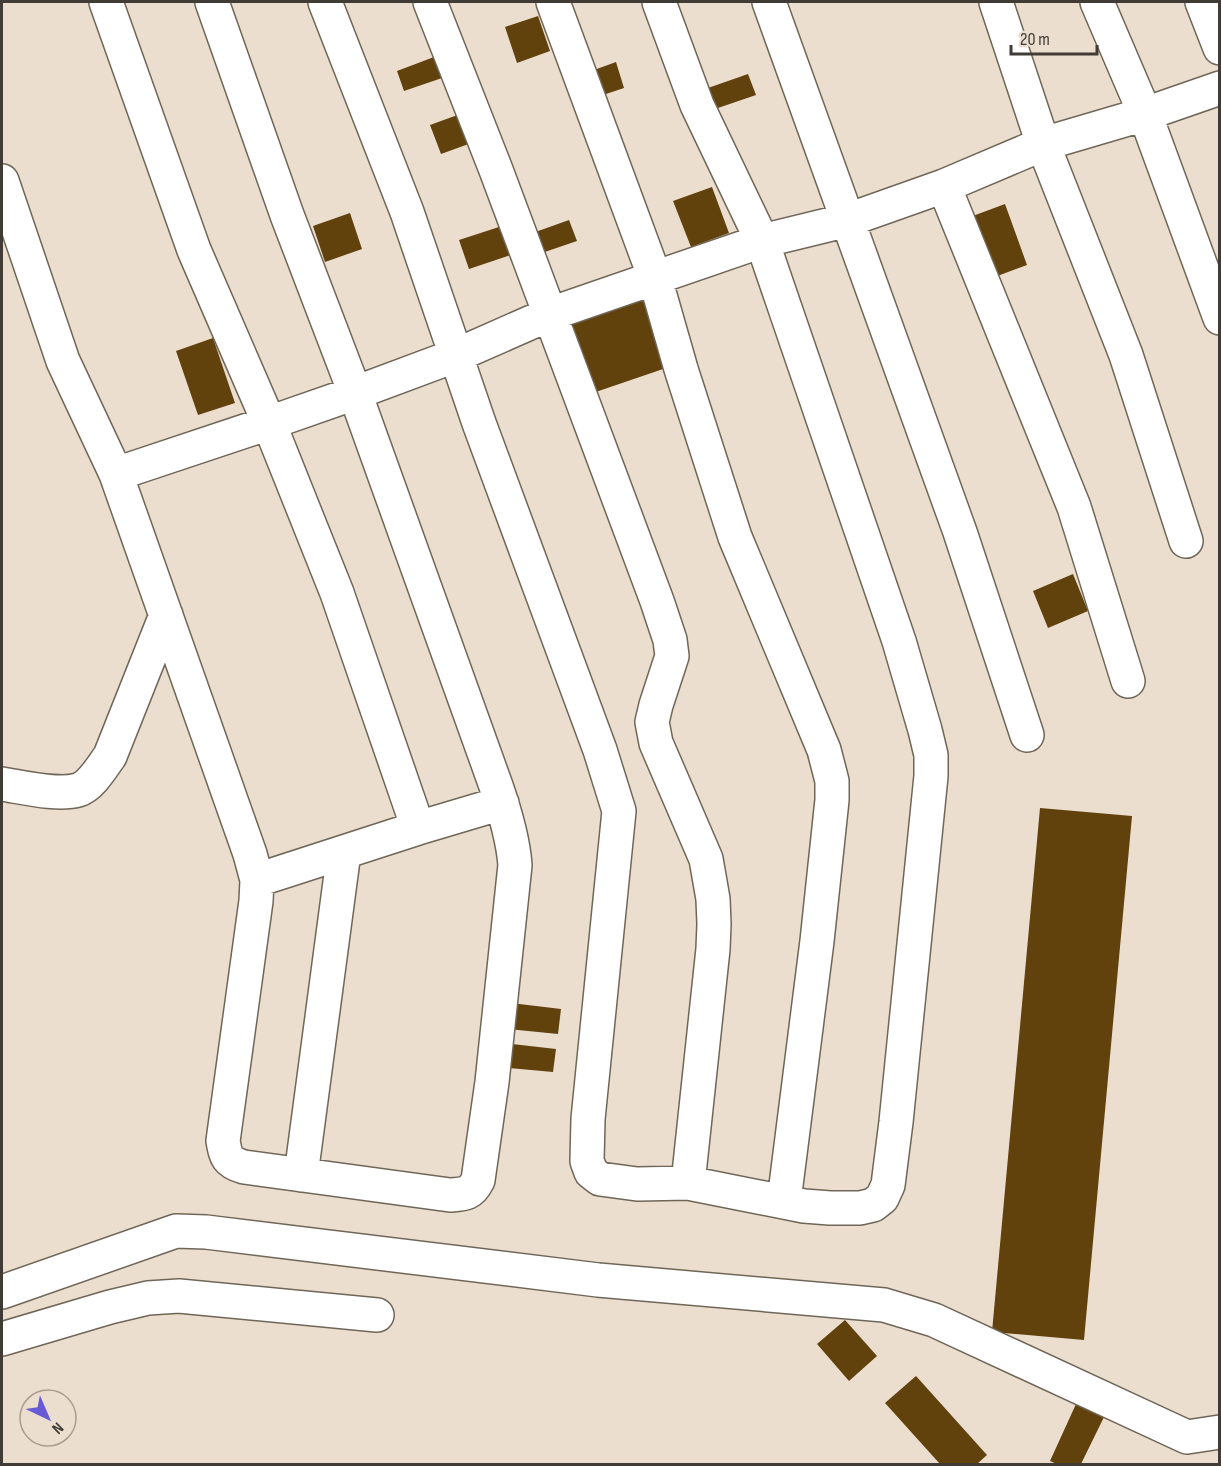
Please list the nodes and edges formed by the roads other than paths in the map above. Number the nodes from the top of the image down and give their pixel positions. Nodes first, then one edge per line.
1 (106, 2) edge
2 (212, 2) edge
3 (325, 2) edge
4 (430, 2) edge
5 (553, 2) edge
6 (659, 2) edge
7 (769, 2) edge
8 (996, 2) edge
9 (1097, 2) edge
10 (1202, 2) edge
11 (1220, 48) edge
12 (1220, 88) edge
13 (1145, 114) junction
14 (1043, 144) junction
15 (2, 181) edge
16 (944, 186) junction
17 (848, 220) junction
18 (762, 241) junction
19 (655, 278) junction
20 (550, 314) junction
21 (1220, 318) edge
22 (457, 355) junction
23 (355, 393) junction
24 (269, 423) junction
25 (116, 474) junction
26 (1186, 541) dead end
27 (166, 615) junction
28 (1128, 681) dead end
29 (1027, 735) dead end
30 (2, 784) edge
31 (502, 803) junction
32 (418, 828) junction
33 (344, 852) junction
34 (257, 880) junction
35 (301, 1175) junction
36 (687, 1183) junction
37 (784, 1201) junction
38 (2, 1292) edge
39 (377, 1315) dead end
40 (2, 1339) edge
41 (1220, 1432) edge

1 - 24 street
2 - 23 street
3 - 22 street
4 - 20 street
5 - 19 street
6 - 18 street
7 - 17 street
8 - 14 street
9 - 13 street
10 - 11 street
12 - 13 street
13 - 14 street
13 - 21 street
14 - 16 street
14 - 26 street
15 - 25 street
16 - 17 street
16 - 28 street
17 - 18 street
17 - 29 street
18 - 19 street
18 - 37 street
19 - 20 street
19 - 37 street
20 - 22 street
20 - 36 street
22 - 23 street
22 - 36 street
23 - 24 street
23 - 31 street
24 - 25 street
24 - 32 street
25 - 27 street
27 - 30 street
27 - 34 street
31 - 32 street
31 - 35 street
32 - 33 street
33 - 34 street
33 - 35 street
34 - 35 street
36 - 37 street
38 - 41 street
39 - 40 street

